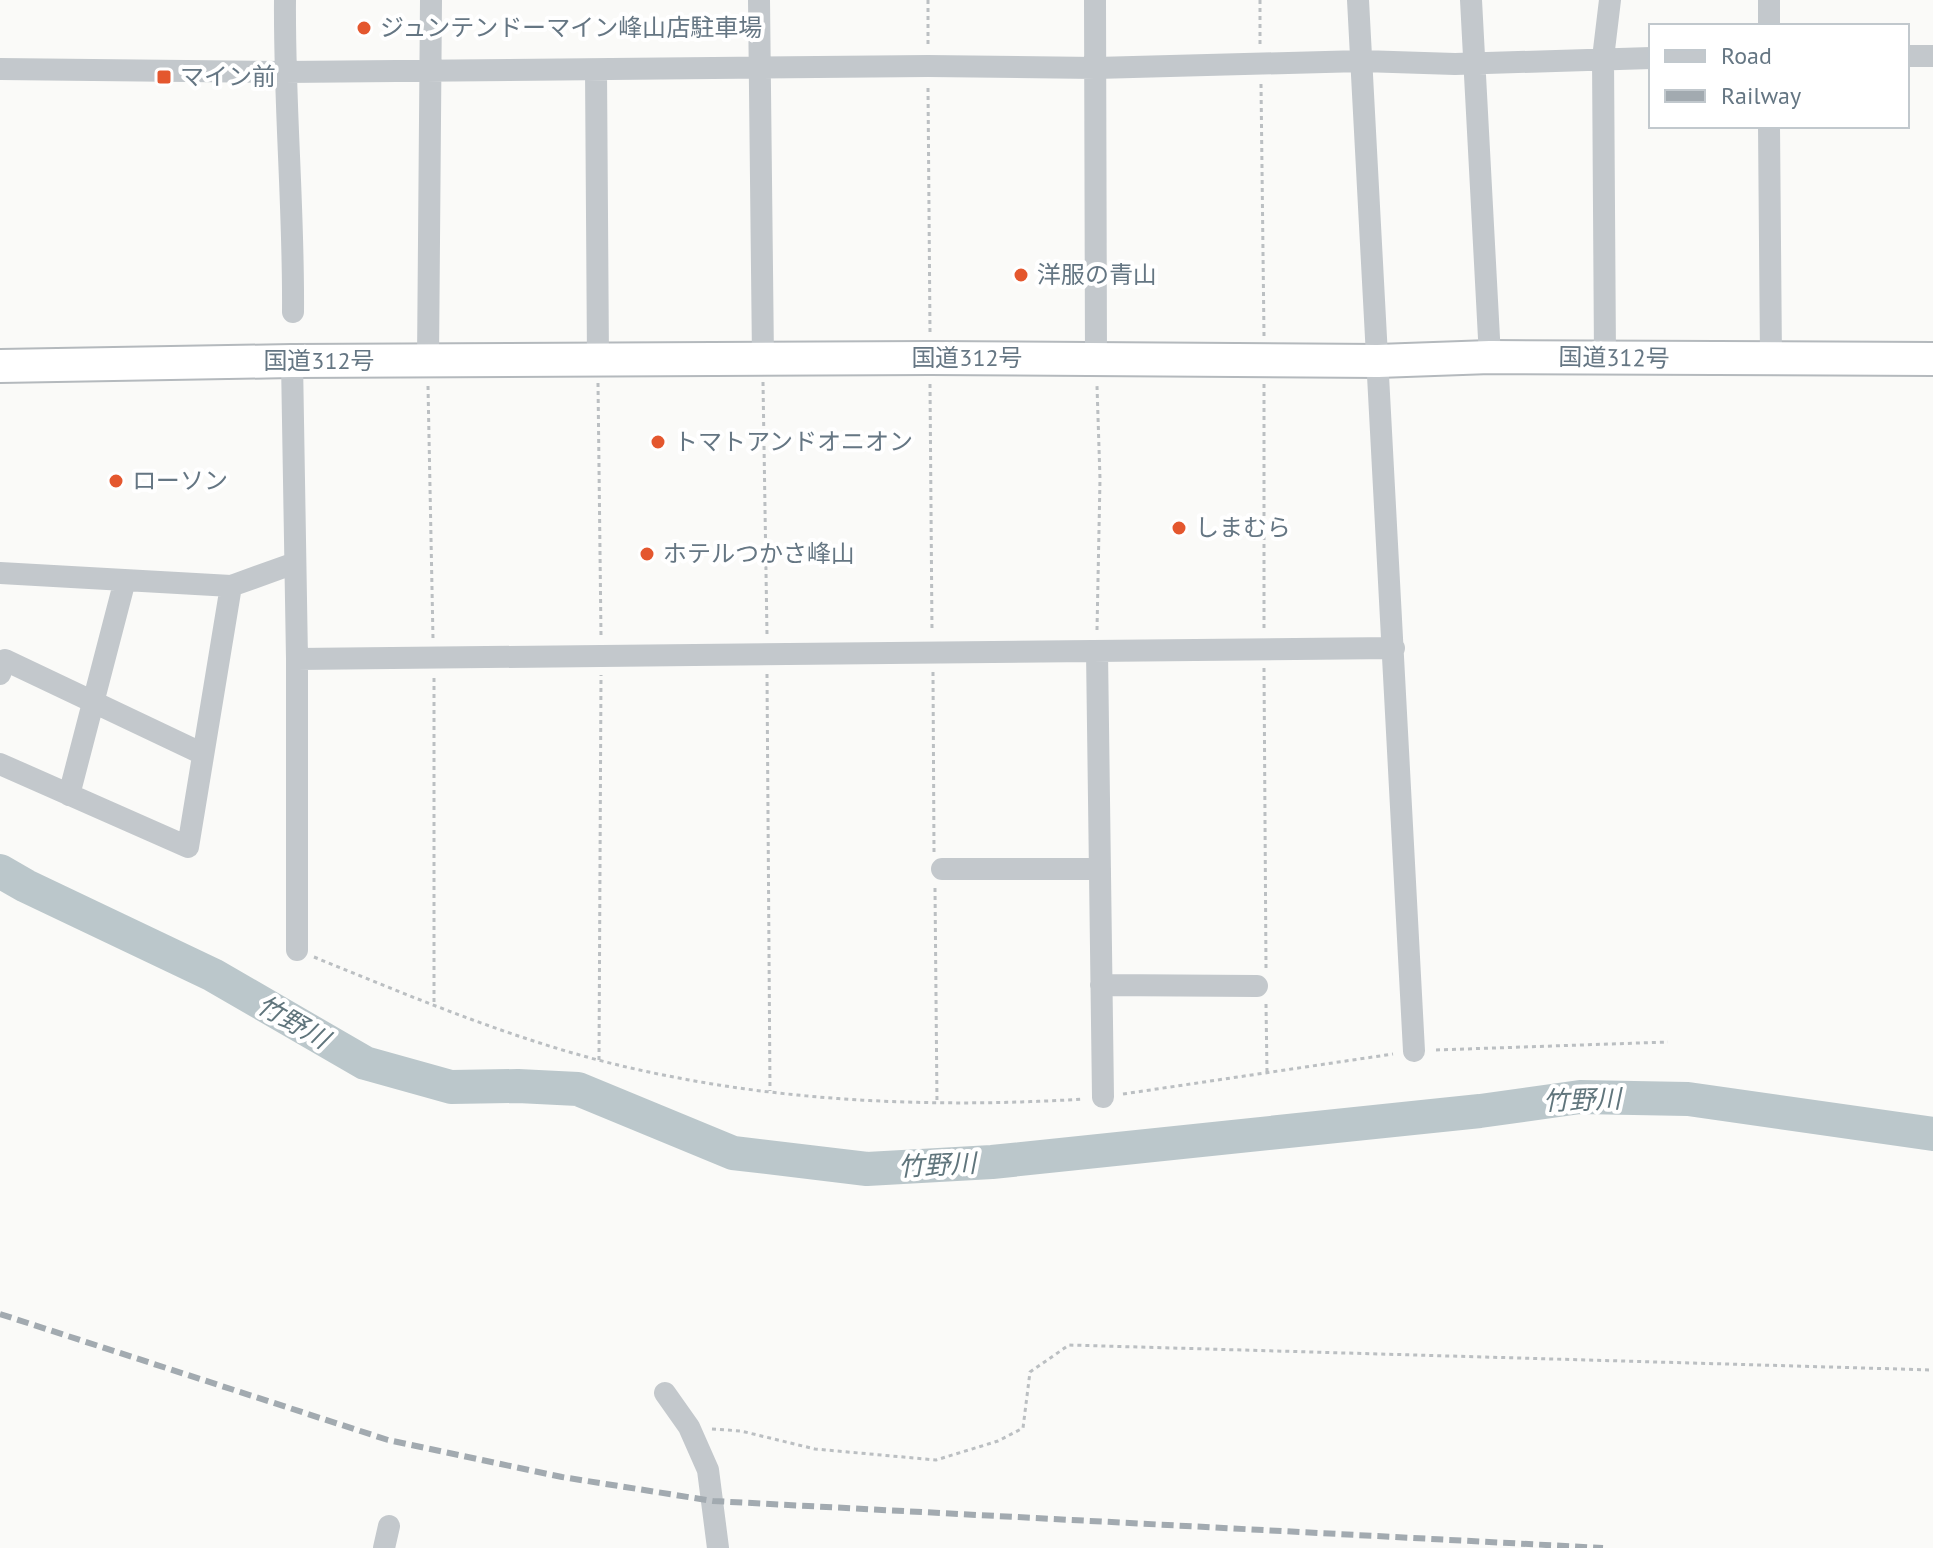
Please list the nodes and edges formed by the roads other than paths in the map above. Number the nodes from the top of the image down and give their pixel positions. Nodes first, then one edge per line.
1 (285, 0) edge
2 (431, 0) edge
3 (759, 0) edge
4 (1095, 0) edge
5 (1358, 0) edge
6 (1471, 0) edge
7 (1610, 0) edge
8 (1769, 0) edge
9 (1769, 24) edge
10 (1909, 56) edge
11 (1933, 56) edge
12 (1603, 58) junction
13 (1649, 58) edge
14 (1362, 61) junction
15 (1474, 63) junction
16 (1096, 68) junction
17 (0, 69) edge
18 (761, 69) junction
19 (596, 70) junction
20 (431, 71) junction
21 (284, 72) junction
22 (1769, 128) edge
23 (293, 312) dead end
24 (1490, 357) junction
25 (1605, 357) junction
26 (1096, 358) junction
27 (763, 359) junction
28 (1933, 359) edge
29 (598, 360) junction
30 (1771, 360) junction
31 (292, 361) junction
32 (428, 361) junction
33 (1378, 361) junction
34 (0, 366) edge
35 (295, 563) junction
36 (0, 573) edge
37 (125, 580) junction
38 (231, 586) junction
39 (1394, 648) junction
40 (1097, 651) junction
41 (297, 659) junction
42 (0, 674) edge
43 (94, 702) junction
44 (203, 754) junction
45 (0, 764) edge
46 (69, 795) junction
47 (1100, 869) junction
48 (937, 870) road end
49 (297, 950) road end
50 (1101, 985) junction
51 (1263, 987) road end
52 (1414, 1051) road end
53 (1103, 1097) road end
54 (665, 1393) dead end
55 (389, 1526) dead end
56 (384, 1548) edge
57 (718, 1548) edge

1 - 21 street
2 - 20 street
3 - 18 street
4 - 16 street
5 - 14 street
6 - 15 street
7 - 12 street
8 - 9 street
10 - 11 street
12 - 13 street
12 - 15 street
12 - 25 street
14 - 15 street
14 - 16 street
14 - 33 street
15 - 24 street
16 - 18 street
16 - 26 street
17 - 21 street
18 - 19 street
18 - 27 street
19 - 20 street
19 - 29 street
20 - 21 street
20 - 32 street
21 - 23 street
22 - 30 street
24 - 25 highway, 国道312号
24 - 33 highway, 国道312号
25 - 30 highway, 国道312号
26 - 27 highway, 国道312号
26 - 33 highway, 国道312号
27 - 29 highway, 国道312号
28 - 30 highway, 国道312号
29 - 32 highway, 国道312号
31 - 32 highway, 国道312号
31 - 34 highway, 国道312号
31 - 35 street
33 - 39 street
35 - 38 street
35 - 41 street
36 - 37 street
37 - 38 street
37 - 43 street
38 - 44 street
39 - 40 street
39 - 52 street
40 - 41 street
40 - 47 street
41 - 49 street
42 - 43 street
43 - 44 street
43 - 46 street
44 - 46 street
45 - 46 street
47 - 48 street
47 - 50 street
50 - 51 street
50 - 53 street
54 - 57 street
55 - 56 street

